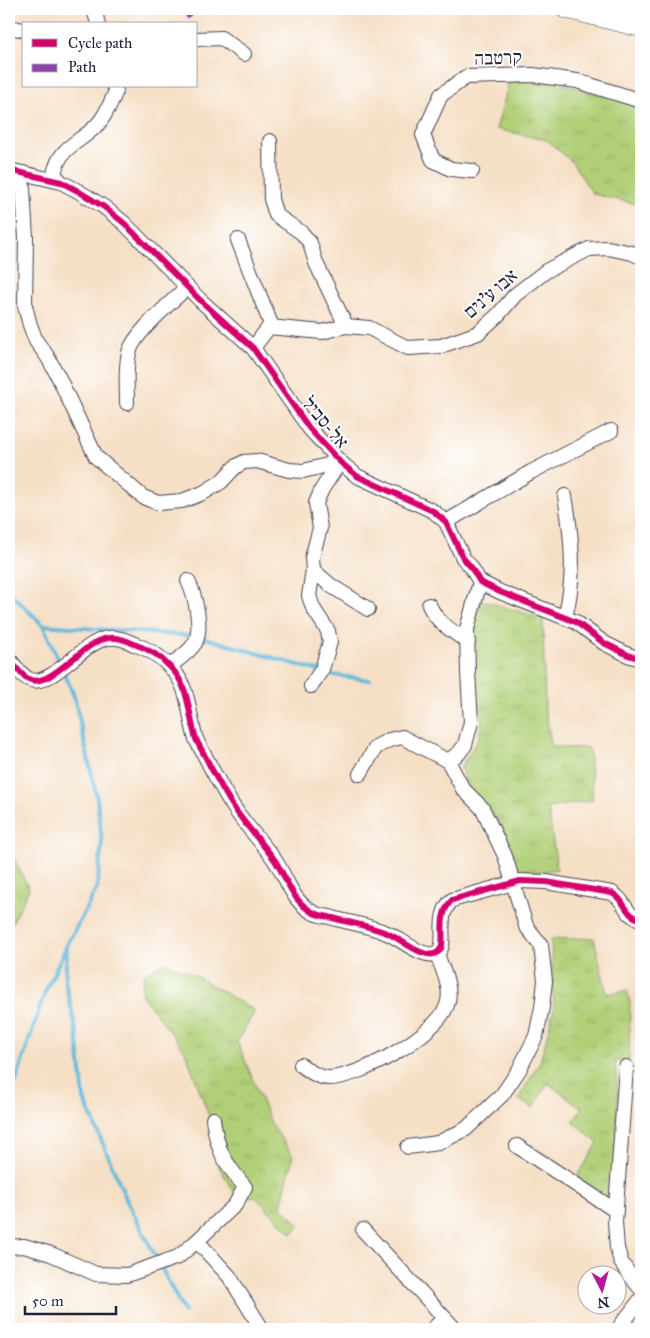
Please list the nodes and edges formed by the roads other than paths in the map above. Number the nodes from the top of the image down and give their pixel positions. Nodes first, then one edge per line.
1 (94, 9) edge
2 (565, 9) edge
3 (630, 9) edge
4 (641, 11) edge
5 (97, 22) edge
6 (9, 27) edge
7 (641, 28) edge
8 (22, 30) edge
9 (198, 39) edge
10 (244, 54) dead end
11 (115, 88) edge
12 (641, 101) edge
13 (270, 141) dead end
14 (472, 171) dead end
15 (15, 172) edge
16 (61, 182) junction
17 (238, 240) dead end
18 (641, 257) edge
19 (187, 287) junction
20 (346, 326) junction
21 (272, 327) junction
22 (253, 348) junction
23 (127, 403) dead end
24 (611, 430) dead end
25 (340, 462) junction
26 (565, 496) dead end
27 (446, 522) junction
28 (313, 570) junction
29 (188, 581) dead end
30 (480, 582) junction
31 (429, 605) dead end
32 (368, 609) dead end
33 (565, 617) junction
34 (468, 642) junction
35 (9, 660) edge
36 (641, 660) edge
37 (175, 662) dead end
38 (311, 686) dead end
39 (448, 761) junction
40 (360, 774) dead end
41 (513, 882) junction
42 (641, 919) edge
43 (437, 954) junction
44 (301, 1065) dead end
45 (626, 1067) dead end
46 (213, 1119) dead end
47 (517, 1146) dead end
48 (408, 1147) dead end
49 (616, 1211) junction
50 (363, 1230) dead end
51 (197, 1241) junction
52 (9, 1247) edge
53 (641, 1289) edge
54 (641, 1299) edge
55 (444, 1318) junction
56 (621, 1328) edge
57 (262, 1329) edge
58 (433, 1329) edge
59 (456, 1329) edge

1 - 5 street
2 - 7 main road
3 - 4 main road
6 - 8 street
9 - 10 street
11 - 16 street
12 - 14 street, קרטבה
13 - 20 street
15 - 16 street, אל-סביל
15 - 25 street
16 - 19 street, אל-סביל
17 - 21 street
18 - 20 street, אבו ע'נים
19 - 22 street, אל-סביל
19 - 23 street
20 - 21 street, אבו ע'נים
21 - 22 street
22 - 25 street, אל-סביל
24 - 27 street
25 - 27 street, אל-סביל
25 - 28 street
26 - 33 street
27 - 30 street, אל-סביל
28 - 32 street
28 - 38 street
29 - 37 street
30 - 33 street
30 - 34 street
31 - 34 street
33 - 36 street
34 - 39 street
35 - 43 street
39 - 40 street
39 - 41 street
41 - 42 street
41 - 43 street
41 - 48 street
43 - 44 street
45 - 49 street
46 - 51 street
47 - 49 street
49 - 53 street
50 - 55 street
51 - 52 street
51 - 57 street
54 - 56 street
55 - 58 street
55 - 59 street

